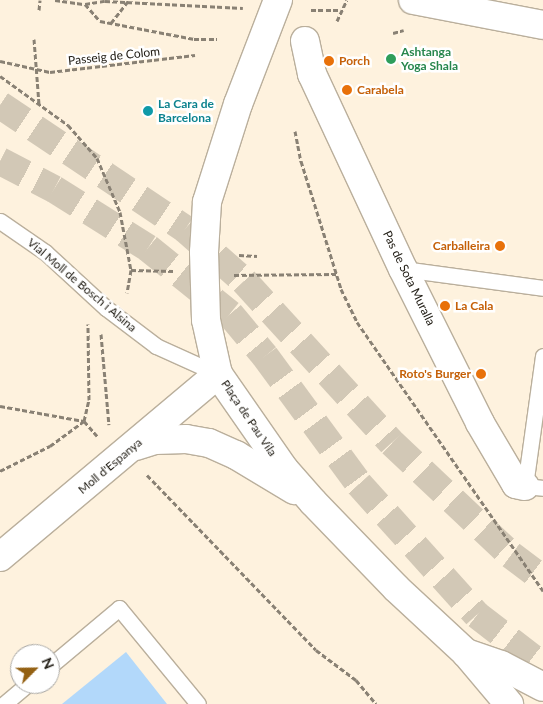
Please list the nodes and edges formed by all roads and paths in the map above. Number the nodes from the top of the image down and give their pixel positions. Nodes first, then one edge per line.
1 (40, 0) edge
2 (55, 0) edge
3 (347, 0) edge
4 (413, 0) edge
5 (128, 1) edge
6 (85, 4) junction
7 (276, 5) edge
8 (39, 10) dead end
9 (337, 21) dead end
10 (110, 24) junction
11 (543, 25) edge
12 (34, 39) dead end
13 (217, 39) dead end
14 (305, 41) dead end
15 (195, 55) dead end
16 (0, 61) edge
17 (34, 69) junction
18 (0, 76) edge
19 (39, 104) junction
20 (296, 131) dead end
21 (0, 221) edge
22 (239, 255) dead end
23 (257, 256) dead end
24 (403, 269) junction
25 (131, 270) junction
26 (162, 270) dead end
27 (336, 274) junction
28 (241, 276) dead end
29 (543, 288) edge
30 (125, 302) dead end
31 (88, 318) dead end
32 (101, 330) dead end
33 (543, 356) edge
34 (218, 374) junction
35 (0, 406) edge
36 (84, 421) junction
37 (110, 428) dead end
38 (102, 442) dead end
39 (139, 458) junction
40 (0, 471) edge
41 (534, 487) edge
42 (313, 502) junction
43 (0, 557) edge
44 (543, 592) edge
45 (466, 653) junction
46 (60, 658) edge
47 (543, 687) edge
48 (16, 694) edge
49 (4, 704) edge
50 (198, 704) edge
51 (376, 704) edge
52 (509, 704) edge

1 - 8 path
2 - 6 path
3 - 9 path
4 - 11 street
5 - 6 path
5 - 7 path
5 - 10 path
6 - 10 path
7 - 34 street, Plaça de Pau Vila
10 - 13 path
12 - 17 path
14 - 24 street, Pas de Sota Muralla
15 - 17 path, Passeig de Colom
16 - 17 path, Passeig de Colom
17 - 19 path
18 - 19 path
19 - 25 path
20 - 27 path
21 - 34 lane, Vial Moll de Bosch i Alsina
22 - 23 path
24 - 29 lane
24 - 41 street, Pas de Sota Muralla
25 - 26 path
25 - 30 path
27 - 28 path
27 - 44 path
31 - 36 path
32 - 37 path
33 - 41 lane
34 - 39 street, Moll d'Espanya
34 - 42 street, Plaça de Pau Vila
35 - 36 path
36 - 38 path
36 - 40 path
39 - 42 street
39 - 43 street, Moll d'Espanya
39 - 51 path
42 - 45 street, Plaça de Pau Vila
45 - 47 street, Plaça de Pau Vila
45 - 52 street, Plaça de Pau Vila
46 - 50 lane
48 - 49 lane

